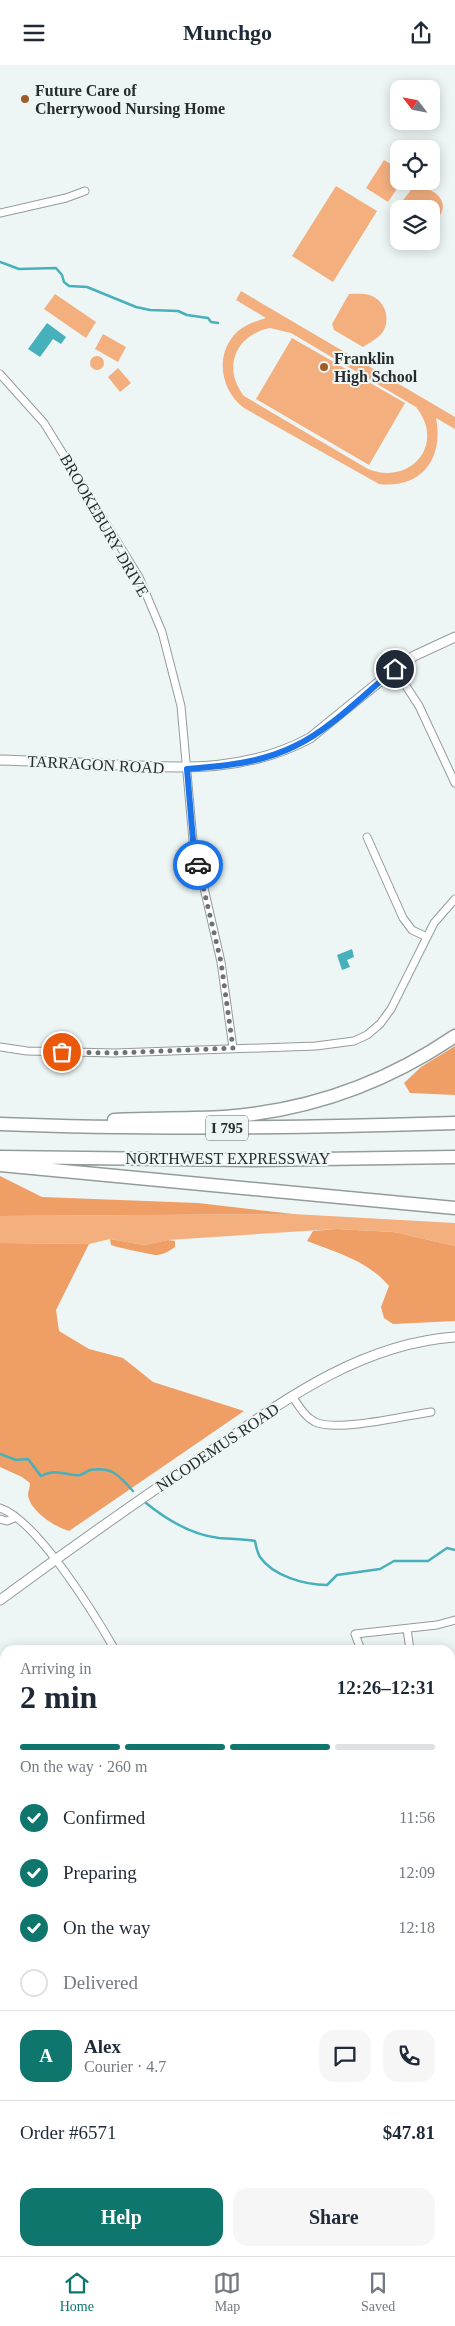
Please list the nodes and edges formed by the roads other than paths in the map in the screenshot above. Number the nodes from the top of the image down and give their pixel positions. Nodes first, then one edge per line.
1 (86, 191) dead end
2 (0, 213) edge
3 (0, 374) edge
4 (455, 637) edge
5 (395, 669) junction
6 (0, 759) edge
7 (187, 769) junction
8 (455, 783) edge
9 (367, 837) dead end
10 (455, 899) edge
11 (427, 937) junction
12 (455, 1036) edge
13 (0, 1047) edge
14 (233, 1048) junction
15 (455, 1123) edge
16 (0, 1124) edge
17 (44, 1126) junction
18 (0, 1157) edge
19 (455, 1157) edge
20 (0, 1165) edge
21 (455, 1208) edge
22 (455, 1337) edge
23 (292, 1396) junction
24 (431, 1412) dead end
25 (0, 1508) edge
26 (14, 1518) junction
27 (0, 1519) edge
28 (55, 1560) junction
29 (0, 1601) edge
30 (455, 1620) edge
31 (407, 1629) junction
32 (112, 1645) edge
33 (359, 1645) edge
34 (409, 1645) edge

1 - 2 street
3 - 7 street, BROOKEBURY DRIVE
4 - 5 street, TARRAGON ROAD
5 - 7 street, TARRAGON ROAD
5 - 8 street
6 - 7 street, TARRAGON ROAD
7 - 14 street, BROOKEBURY DRIVE
9 - 11 street
10 - 11 street
11 - 14 street
12 - 17 highway
13 - 14 street
15 - 17 highway, NORTHWEST EXPRESSWAY / I 795
16 - 17 highway, NORTHWEST EXPRESSWAY / I 795
18 - 19 highway, NORTHWEST EXPRESSWAY / I 795
20 - 21 highway
22 - 23 street, NICODEMUS ROAD
23 - 24 street
23 - 28 street, NICODEMUS ROAD
25 - 26 street
26 - 27 street
26 - 28 street
28 - 29 street, NICODEMUS ROAD
28 - 32 street
30 - 31 street
31 - 33 street
31 - 34 street

